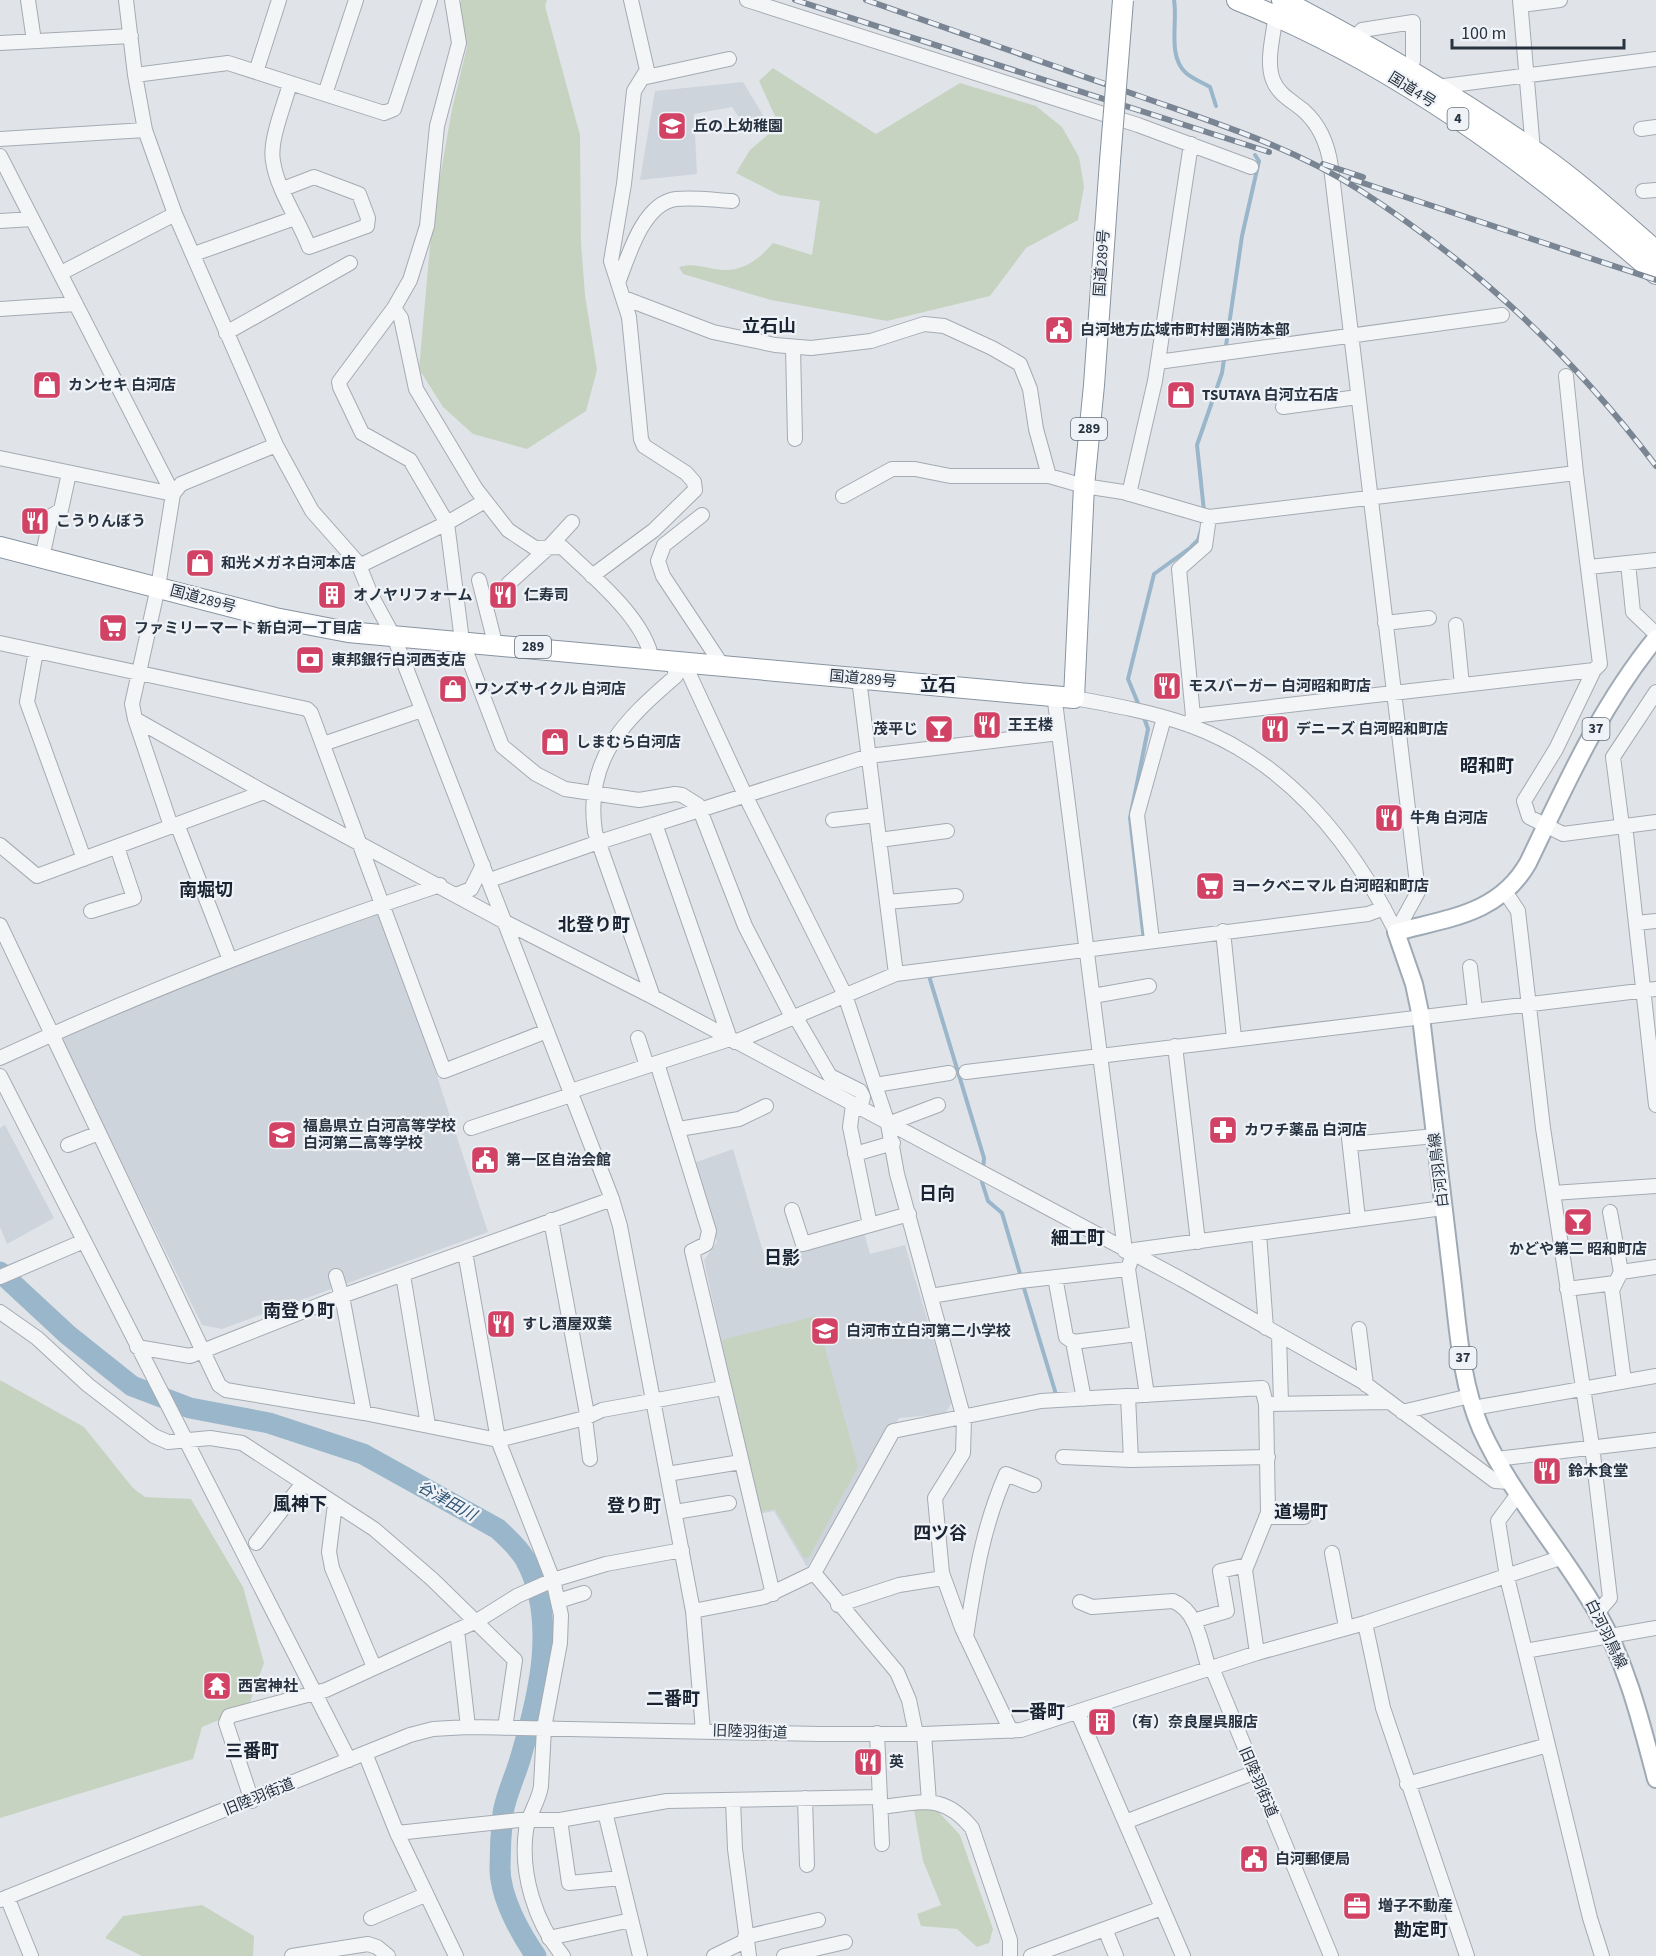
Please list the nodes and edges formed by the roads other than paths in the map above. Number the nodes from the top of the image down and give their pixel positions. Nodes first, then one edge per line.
1 (28, 0) edge
2 (126, 0) edge
3 (279, 0) edge
4 (356, 0) edge
5 (430, 0) edge
6 (452, 0) edge
7 (631, 0) edge
8 (747, 0) edge
9 (1123, 0) edge
10 (1237, 0) edge
11 (1560, 0) edge
12 (1521, 2) edge
13 (1278, 5) edge
14 (131, 36) junction
15 (1354, 39) junction
16 (34, 41) junction
17 (0, 43) edge
18 (729, 59) dead end
19 (1656, 59) edge
20 (256, 72) junction
21 (1409, 72) junction
22 (135, 75) junction
23 (1529, 76) junction
24 (642, 78) junction
25 (290, 83) junction
26 (1440, 90) junction
27 (325, 94) junction
28 (1656, 127) edge
29 (1641, 129) dead end
30 (145, 130) junction
31 (0, 139) edge
32 (1191, 144) junction
33 (1533, 150) junction
34 (0, 156) edge
35 (1251, 167) dead end
36 (283, 189) junction
37 (732, 201) dead end
38 (175, 214) junction
39 (295, 218) junction
40 (32, 219) junction
41 (0, 221) edge
42 (1656, 251) edge
43 (194, 254) junction
44 (350, 263) dead end
45 (61, 273) junction
46 (1656, 274) edge
47 (618, 283) junction
48 (624, 298) junction
49 (75, 304) junction
50 (394, 308) junction
51 (0, 309) edge
52 (1502, 315) dead end
53 (226, 333) junction
54 (1350, 336) junction
55 (793, 346) junction
56 (1158, 362) junction
57 (1566, 376) dead end
58 (1358, 397) junction
59 (1283, 407) dead end
60 (795, 439) dead end
61 (276, 445) junction
62 (0, 458) edge
63 (69, 473) junction
64 (1576, 473) junction
65 (1049, 476) junction
66 (1084, 486) junction
67 (174, 494) junction
68 (1129, 494) junction
69 (843, 496) dead end
70 (1370, 499) junction
71 (485, 501) junction
72 (702, 515) dead end
73 (1209, 518) junction
74 (572, 522) dead end
75 (447, 524) junction
76 (549, 547) junction
77 (0, 548) edge
78 (42, 558) junction
79 (1656, 560) edge
80 (1628, 563) junction
81 (359, 566) junction
82 (1588, 567) junction
83 (592, 576) junction
84 (479, 580) dead end
85 (508, 584) dead end
86 (158, 587) junction
87 (1430, 618) dead end
88 (1385, 623) junction
89 (1456, 625) dead end
90 (1656, 636) edge
91 (394, 637) junction
92 (462, 641) junction
93 (0, 643) edge
94 (495, 643) junction
95 (36, 651) junction
96 (652, 660) junction
97 (678, 662) junction
98 (724, 668) junction
99 (1594, 670) junction
100 (138, 672) junction
101 (859, 679) junction
102 (1462, 685) junction
103 (1656, 692) edge
104 (1393, 693) junction
105 (1054, 694) junction
106 (1074, 698) junction
107 (422, 710) junction
108 (1164, 718) junction
109 (135, 719) junction
110 (1191, 721) junction
111 (1059, 734) junction
112 (323, 744) junction
113 (868, 756) junction
114 (264, 792) junction
115 (594, 792) junction
116 (746, 797) junction
117 (702, 812) junction
118 (876, 815) junction
119 (833, 820) dead end
120 (1656, 822) edge
121 (655, 824) junction
122 (174, 825) junction
123 (1623, 825) junction
124 (1546, 826) junction
125 (947, 831) dead end
126 (879, 840) junction
127 (361, 843) junction
128 (598, 844) junction
129 (0, 845) edge
130 (117, 847) junction
131 (84, 859) junction
132 (483, 866) junction
133 (490, 880) junction
134 (440, 885) junction
135 (1506, 893) junction
136 (456, 894) junction
137 (957, 896) dead end
138 (887, 902) junction
139 (383, 904) junction
140 (1384, 908) junction
141 (91, 911) dead end
142 (1656, 921) edge
143 (505, 922) junction
144 (1636, 923) junction
145 (0, 926) edge
146 (1223, 931) junction
147 (1396, 932) junction
148 (1152, 940) junction
149 (1087, 948) junction
150 (230, 960) junction
151 (1470, 967) dead end
152 (896, 974) junction
153 (1149, 986) dead end
154 (1650, 989) edge
155 (845, 995) junction
156 (1093, 996) junction
157 (652, 997) junction
158 (1529, 1005) junction
159 (1475, 1010) junction
160 (793, 1017) junction
161 (1421, 1017) junction
162 (547, 1031) junction
163 (52, 1034) junction
164 (638, 1038) dead end
165 (1234, 1038) junction
166 (733, 1040) junction
167 (1175, 1046) junction
168 (1100, 1055) junction
169 (0, 1058) edge
170 (652, 1064) junction
171 (966, 1072) dead end
172 (948, 1073) dead end
173 (0, 1076) edge
174 (875, 1085) junction
175 (571, 1095) junction
176 (938, 1105) dead end
177 (1656, 1105) edge
178 (766, 1106) dead end
179 (856, 1107) junction
180 (888, 1124) junction
181 (471, 1128) dead end
182 (679, 1129) junction
183 (1348, 1129) dead end
184 (99, 1133) junction
185 (1435, 1136) junction
186 (893, 1143) junction
187 (1351, 1144) junction
188 (68, 1145) dead end
189 (855, 1154) junction
190 (1656, 1186) edge
191 (1553, 1193) junction
192 (612, 1199) junction
193 (1443, 1208) junction
194 (792, 1210) dead end
195 (1610, 1212) dead end
196 (909, 1214) junction
197 (551, 1220) junction
198 (1358, 1220) junction
199 (870, 1225) junction
200 (1259, 1233) junction
201 (84, 1241) junction
202 (1198, 1242) junction
203 (465, 1252) junction
204 (1129, 1258) junction
205 (1656, 1267) edge
206 (403, 1275) junction
207 (0, 1276) edge
208 (336, 1276) dead end
209 (1056, 1277) junction
210 (1618, 1277) junction
211 (1567, 1289) junction
212 (342, 1296) junction
213 (931, 1296) junction
214 (0, 1312) edge
215 (1266, 1328) junction
216 (1359, 1329) dead end
217 (1138, 1334) junction
218 (1280, 1335) junction
219 (1073, 1342) junction
220 (137, 1347) junction
221 (202, 1351) junction
222 (1656, 1376) edge
223 (1624, 1380) junction
224 (1366, 1385) junction
225 (723, 1388) junction
226 (1582, 1389) junction
227 (1147, 1395) junction
228 (1128, 1396) junction
229 (1084, 1399) junction
230 (653, 1400) junction
231 (1388, 1402) junction
232 (1472, 1402) junction
233 (1281, 1403) junction
234 (1266, 1404) junction
235 (1402, 1412) junction
236 (364, 1413) junction
237 (585, 1418) junction
238 (964, 1419) junction
239 (429, 1425) junction
240 (182, 1435) junction
241 (498, 1440) junction
242 (1656, 1440) edge
243 (1592, 1446) junction
244 (1063, 1457) dead end
245 (1268, 1457) junction
246 (1496, 1459) junction
247 (590, 1460) dead end
248 (1131, 1460) junction
249 (741, 1462) junction
250 (667, 1474) junction
251 (303, 1483) junction
252 (1034, 1485) dead end
253 (1514, 1488) junction
254 (729, 1503) dead end
255 (335, 1504) junction
256 (675, 1512) junction
257 (1266, 1517) junction
258 (1304, 1517) dead end
259 (256, 1543) dead end
260 (682, 1550) junction
261 (1332, 1553) dead end
262 (1563, 1557) junction
263 (1247, 1565) junction
264 (814, 1574) junction
265 (1507, 1577) junction
266 (943, 1578) junction
267 (553, 1580) junction
268 (584, 1593) dead end
269 (773, 1594) junction
270 (558, 1601) junction
271 (1080, 1602) dead end
272 (838, 1605) junction
273 (693, 1611) junction
274 (1598, 1613) junction
275 (477, 1621) junction
276 (1193, 1621) junction
277 (1365, 1623) junction
278 (1346, 1627) junction
279 (1656, 1628) edge
280 (457, 1630) junction
281 (1609, 1634) junction
282 (966, 1637) junction
283 (1525, 1650) junction
284 (1257, 1653) junction
285 (374, 1668) junction
286 (1210, 1669) junction
287 (315, 1695) junction
288 (1078, 1713) junction
289 (468, 1727) junction
290 (508, 1728) junction
291 (541, 1728) junction
292 (703, 1731) junction
293 (1011, 1731) junction
294 (877, 1733) junction
295 (920, 1734) junction
296 (1548, 1745) junction
297 (365, 1753) junction
298 (349, 1760) junction
299 (1254, 1773) junction
300 (1656, 1779) edge
301 (1407, 1784) junction
302 (805, 1798) junction
303 (252, 1800) junction
304 (733, 1800) junction
305 (880, 1802) junction
306 (929, 1802) junction
307 (605, 1812) junction
308 (560, 1820) junction
309 (524, 1821) junction
310 (1125, 1822) junction
311 (397, 1833) junction
312 (882, 1844) dead end
313 (807, 1865) dead end
314 (621, 1878) junction
315 (425, 1895) junction
316 (4, 1898) edge
317 (1162, 1908) junction
318 (370, 1918) dead end
319 (631, 1920) junction
320 (818, 1920) dead end
321 (1105, 1929) junction
322 (549, 1938) junction
323 (745, 1939) junction
324 (845, 1942) dead end
325 (31, 1956) edge
326 (292, 1956) edge
327 (388, 1956) edge
328 (456, 1956) edge
329 (563, 1956) edge
330 (640, 1956) edge
331 (714, 1956) edge
332 (749, 1956) edge
333 (784, 1956) edge
334 (1010, 1956) edge
335 (1032, 1956) edge
336 (1116, 1956) edge
337 (1183, 1956) edge
338 (1331, 1956) edge
339 (1467, 1956) edge
340 (1602, 1956) edge

1 - 16 street
2 - 14 street
3 - 20 street
4 - 27 street
5 - 27 street
6 - 50 street
7 - 24 street
8 - 32 street
9 - 66 highway, 国道289号 / 289, bridge
10 - 13 highway, 国道4号 / 4
11 - 12 street
12 - 23 street
13 - 15 highway, 国道4号 / 4
13 - 46 highway, 国道4号 / 4
13 - 54 street
14 - 16 street
14 - 22 street
15 - 21 highway, 国道4号 / 4
15 - 21 street
16 - 17 street
18 - 24 street
19 - 23 street
20 - 22 street
20 - 25 street
21 - 26 highway, 国道4号 / 4
22 - 30 street
23 - 26 street
23 - 33 street
24 - 47 street
25 - 27 street
25 - 36 street
26 - 33 highway, 国道4号 / 4
28 - 29 street
30 - 31 street
30 - 38 street
32 - 35 street
32 - 56 street
33 - 42 highway, 国道4号 / 4
34 - 40 street
36 - 39 street
36 - 39 street
37 - 47 street
38 - 43 street
38 - 45 street
39 - 43 street
40 - 41 street
40 - 45 street
43 - 53 street
44 - 53 street
45 - 49 street
47 - 48 street
48 - 55 street
48 - 83 street
49 - 51 street
49 - 67 street
50 - 71 street
50 - 75 street
52 - 54 street
53 - 61 street
54 - 56 street
54 - 58 street
55 - 60 street
55 - 65 street
56 - 68 street
57 - 64 street
58 - 59 street
58 - 70 street
61 - 67 street
61 - 81 street
62 - 63 street
63 - 67 street
63 - 78 street
64 - 70 street
64 - 82 street
65 - 66 street
65 - 69 street
66 - 68 street
66 - 106 highway, 国道289号 / 289
67 - 86 street
68 - 73 street
70 - 73 street
70 - 88 street
71 - 75 street
71 - 76 street
72 - 98 street
73 - 110 street
74 - 76 street
75 - 81 street
75 - 92 street
76 - 83 street
76 - 85 street
77 - 78 highway, 国道289号 / 289
78 - 86 highway, 国道289号 / 289
79 - 80 street
80 - 82 street
80 - 90 street
81 - 91 street
82 - 99 street
83 - 96 street
84 - 94 street
86 - 91 highway, 国道289号 / 289
86 - 100 street
87 - 88 street
88 - 104 street
89 - 102 street
90 - 124 main road, 37
91 - 92 highway, 国道289号 / 289
91 - 107 street
92 - 94 highway, 国道289号 / 289
92 - 115 street
93 - 95 street
94 - 96 highway, 国道289号 / 289
95 - 100 street
95 - 131 street
96 - 97 highway, 国道289号 / 289
97 - 98 highway, 国道289号 / 289
97 - 115 street
97 - 116 street
98 - 101 highway, 国道289号 / 289
99 - 102 street
99 - 124 street
100 - 109 street
100 - 112 street
101 - 105 highway, 国道289号 / 289
101 - 113 street
102 - 104 street
103 - 123 street
104 - 110 street
104 - 147 street
105 - 106 highway, 国道289号 / 289
105 - 111 street
106 - 108 street
107 - 112 street
107 - 132 street
108 - 110 street
108 - 148 street
109 - 114 street
109 - 122 street
110 - 140 street
111 - 113 street
111 - 149 street
112 - 127 street
113 - 116 street
113 - 118 street
114 - 122 street
114 - 127 street
115 - 117 street
115 - 128 street
116 - 117 street
116 - 155 street
117 - 121 street
117 - 160 street
118 - 119 street
118 - 126 street
120 - 123 street
121 - 128 street
121 - 166 street
122 - 130 street
122 - 150 street
123 - 124 street
123 - 144 street
124 - 135 main road, 37
125 - 126 street
126 - 138 street
127 - 134 street
127 - 139 street
128 - 133 street
128 - 157 street
129 - 131 street
130 - 131 street
130 - 141 street
132 - 133 street
132 - 136 street
133 - 143 street
134 - 136 street
134 - 139 street
135 - 147 main road, 37
135 - 158 street
136 - 143 street
137 - 138 street
138 - 152 street
139 - 150 street
139 - 162 street
140 - 146 street
140 - 147 street
142 - 144 street
143 - 157 street
143 - 162 street
144 - 154 street
145 - 163 street
146 - 148 street
146 - 165 street
147 - 161 main road, 白河羽鳥線 / 37
148 - 149 street
149 - 152 street
149 - 156 street
150 - 163 street
151 - 159 street
152 - 155 street
153 - 156 street
154 - 158 street
154 - 177 street
155 - 160 street
155 - 174 street
156 - 168 street
157 - 166 street
158 - 159 street
158 - 191 street
159 - 161 street
160 - 166 street
160 - 179 street
161 - 165 street
161 - 185 main road, 白河羽鳥線 / 37
162 - 175 street
163 - 169 street
163 - 184 street
164 - 170 street
165 - 167 street
166 - 170 street
166 - 179 street
167 - 168 street
167 - 202 street
168 - 171 street
168 - 204 street
170 - 175 street
170 - 182 street
172 - 174 street
173 - 201 street
174 - 180 street
175 - 181 street
175 - 192 street
176 - 180 street
178 - 182 street
179 - 180 street
179 - 189 street
180 - 186 street
180 - 204 street
182 - 225 street
183 - 187 street
184 - 188 street
184 - 221 street
185 - 187 street
185 - 193 main road, 白河羽鳥線 / 37
186 - 189 street
186 - 196 street
187 - 198 street
189 - 199 street
190 - 191 street
191 - 211 street
192 - 197 street
192 - 230 street
193 - 198 street
193 - 232 main road, 白河羽鳥線 / 37
194 - 199 street
195 - 210 street
196 - 199 street
196 - 213 street
197 - 203 street
197 - 237 street
198 - 200 street
200 - 202 street
200 - 215 street
201 - 207 street
201 - 220 street
202 - 204 street
203 - 206 street
203 - 241 street
204 - 209 street
204 - 215 street
204 - 217 street
205 - 210 street
206 - 212 street
206 - 239 street
208 - 212 street
209 - 213 street
209 - 219 street
210 - 211 street
210 - 223 street
211 - 226 street
212 - 221 street
212 - 236 street
213 - 238 street
214 - 240 street
215 - 218 street
216 - 224 street
217 - 219 street
217 - 227 street
218 - 224 street
218 - 233 street
219 - 229 street
220 - 221 street
220 - 240 street
221 - 236 street
222 - 223 street
223 - 226 street
224 - 231 street
225 - 230 street
225 - 249 street
226 - 232 street
226 - 243 street
227 - 228 street
227 - 234 street
228 - 229 street
228 - 248 street
229 - 238 street
230 - 237 street
230 - 250 street
231 - 233 street
231 - 235 street
232 - 235 street
232 - 246 main road, 白河羽鳥線 / 37
233 - 234 street
234 - 245 street
235 - 253 street
236 - 239 street
237 - 241 street
237 - 247 street
238 - 264 street
238 - 266 street
239 - 241 street
240 - 251 street
240 - 287 street
241 - 267 street
242 - 243 street
243 - 246 street
243 - 274 street
244 - 248 street
245 - 248 street
245 - 257 street
246 - 253 main road, 白河羽鳥線 / 37
249 - 250 street
249 - 269 street
250 - 256 street
251 - 255 street
251 - 259 street
252 - 282 street
253 - 262 main road, 白河羽鳥線 / 37
253 - 265 street
254 - 256 street
255 - 275 street
255 - 285 street
256 - 260 street
257 - 258 street
257 - 263 street
260 - 267 street
260 - 273 street
261 - 278 street
262 - 265 street
262 - 274 main road, 白河羽鳥線 / 37
263 - 276 street
263 - 284 street
264 - 269 street
264 - 272 street
265 - 277 street
265 - 283 street
266 - 272 street
266 - 282 street
267 - 270 street
267 - 275 street
268 - 270 street
269 - 273 street
270 - 291 street
271 - 276 street
272 - 295 street
273 - 292 street
274 - 281 main road, 白河羽鳥線 / 37
275 - 280 street
275 - 290 street
276 - 286 street
277 - 278 street
277 - 301 street
278 - 284 street
279 - 281 street
280 - 285 street
280 - 289 street
281 - 283 street
281 - 300 main road, 白河羽鳥線 / 37
282 - 293 street
283 - 296 street
284 - 286 street
285 - 287 street
286 - 288 street, 旧陸羽街道
286 - 299 street, 旧陸羽街道
287 - 298 street
287 - 303 street
288 - 293 street, 旧陸羽街道
288 - 310 street
289 - 290 street, 旧陸羽街道
289 - 297 street, 旧陸羽街道
290 - 291 street, 旧陸羽街道
291 - 292 street, 旧陸羽街道
291 - 309 street
292 - 294 street, 旧陸羽街道
293 - 295 street, 旧陸羽街道
294 - 295 street, 旧陸羽街道
294 - 305 street
295 - 306 street
296 - 301 street
296 - 340 street
297 - 298 street, 旧陸羽街道
297 - 311 street
298 - 303 street, 旧陸羽街道
299 - 310 street
299 - 338 street, 旧陸羽街道
301 - 339 street
302 - 304 street
302 - 305 street
302 - 313 street
303 - 316 street, 旧陸羽街道
304 - 307 street
304 - 323 street
305 - 306 street
305 - 312 street
306 - 334 street
307 - 308 street
307 - 314 street
308 - 309 street
308 - 314 street
309 - 311 street
309 - 322 street
310 - 317 street
311 - 315 street
314 - 319 street
315 - 318 street
315 - 328 street
316 - 325 street
317 - 321 street
317 - 337 street
319 - 322 street
319 - 330 street
320 - 323 street
321 - 335 street
321 - 336 street
322 - 329 street
323 - 331 street
323 - 332 street
324 - 333 street
326 - 327 street

